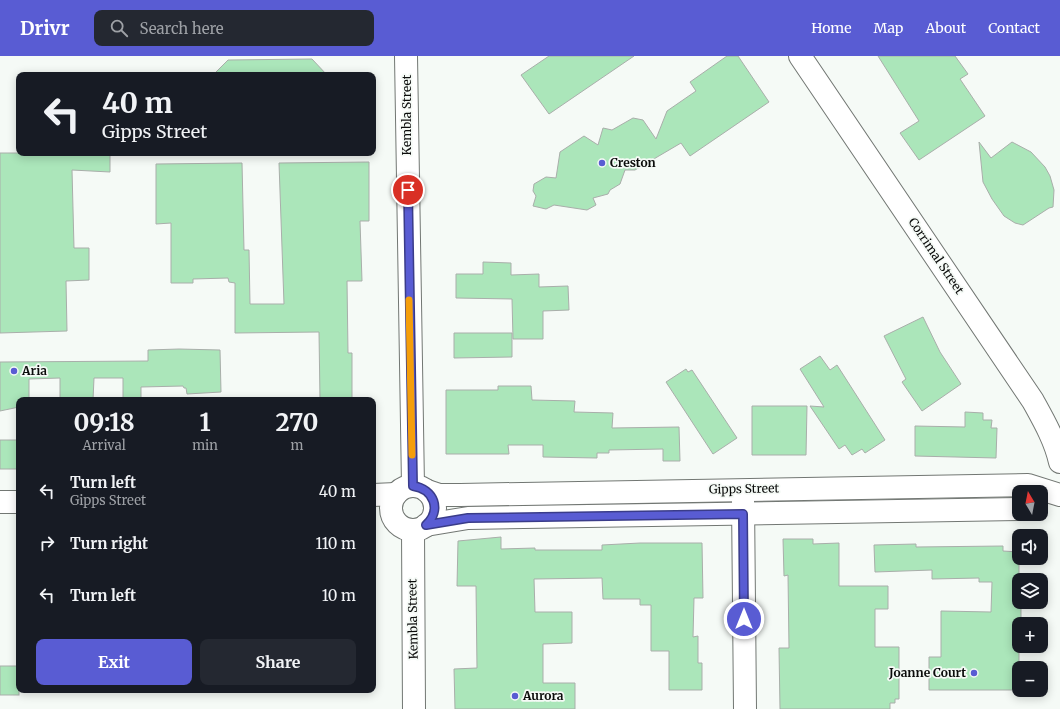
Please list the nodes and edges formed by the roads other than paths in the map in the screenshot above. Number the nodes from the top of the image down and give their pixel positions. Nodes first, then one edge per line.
1 (406, 56) edge
2 (800, 56) edge
3 (1060, 462) edge
4 (743, 489) junction
5 (412, 490) junction
6 (376, 495) edge
7 (1060, 495) edge
8 (1060, 500) edge
9 (0, 502) edge
10 (16, 502) edge
11 (1048, 504) edge
12 (1012, 509) edge
13 (743, 514) junction
14 (420, 528) junction
15 (414, 709) edge
16 (745, 709) edge

1 - 5 street, Kembla Street
2 - 3 street, Corrimal Street
4 - 5 street, Gipps Street
4 - 7 street, Gipps Street
4 - 13 street
5 - 6 street, Gipps Street
5 - 14 street
5 - 14 street
8 - 11 street
9 - 10 street
12 - 13 street
13 - 14 street
13 - 16 street
14 - 15 street, Kembla Street

